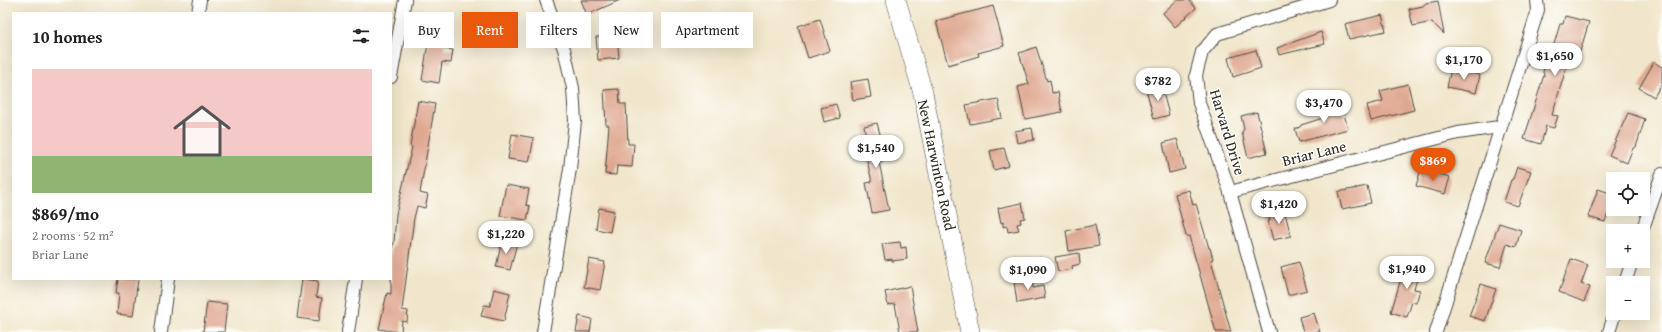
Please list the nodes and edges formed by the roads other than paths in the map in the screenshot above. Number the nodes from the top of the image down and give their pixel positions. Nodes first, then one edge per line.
1 (200, 0) edge
2 (405, 0) edge
3 (546, 0) edge
4 (896, 0) edge
5 (1329, 0) edge
6 (1538, 0) edge
7 (198, 12) edge
8 (392, 72) edge
9 (1499, 127) junction
10 (1662, 174) edge
11 (1230, 192) junction
12 (1644, 224) edge
13 (168, 280) edge
14 (356, 280) edge
15 (1613, 320) edge
16 (161, 332) edge
17 (348, 332) edge
18 (543, 332) edge
19 (970, 332) edge
20 (1269, 332) edge
21 (1436, 332) edge
22 (1609, 332) edge

1 - 7 street
2 - 8 street
3 - 18 street
4 - 19 main road, New Harwinton Road
5 - 11 street, Harvard Drive
6 - 9 street
9 - 11 street, Briar Lane
9 - 21 street
10 - 12 street
11 - 20 street, Harvard Drive
13 - 16 street
14 - 17 street
15 - 22 street

